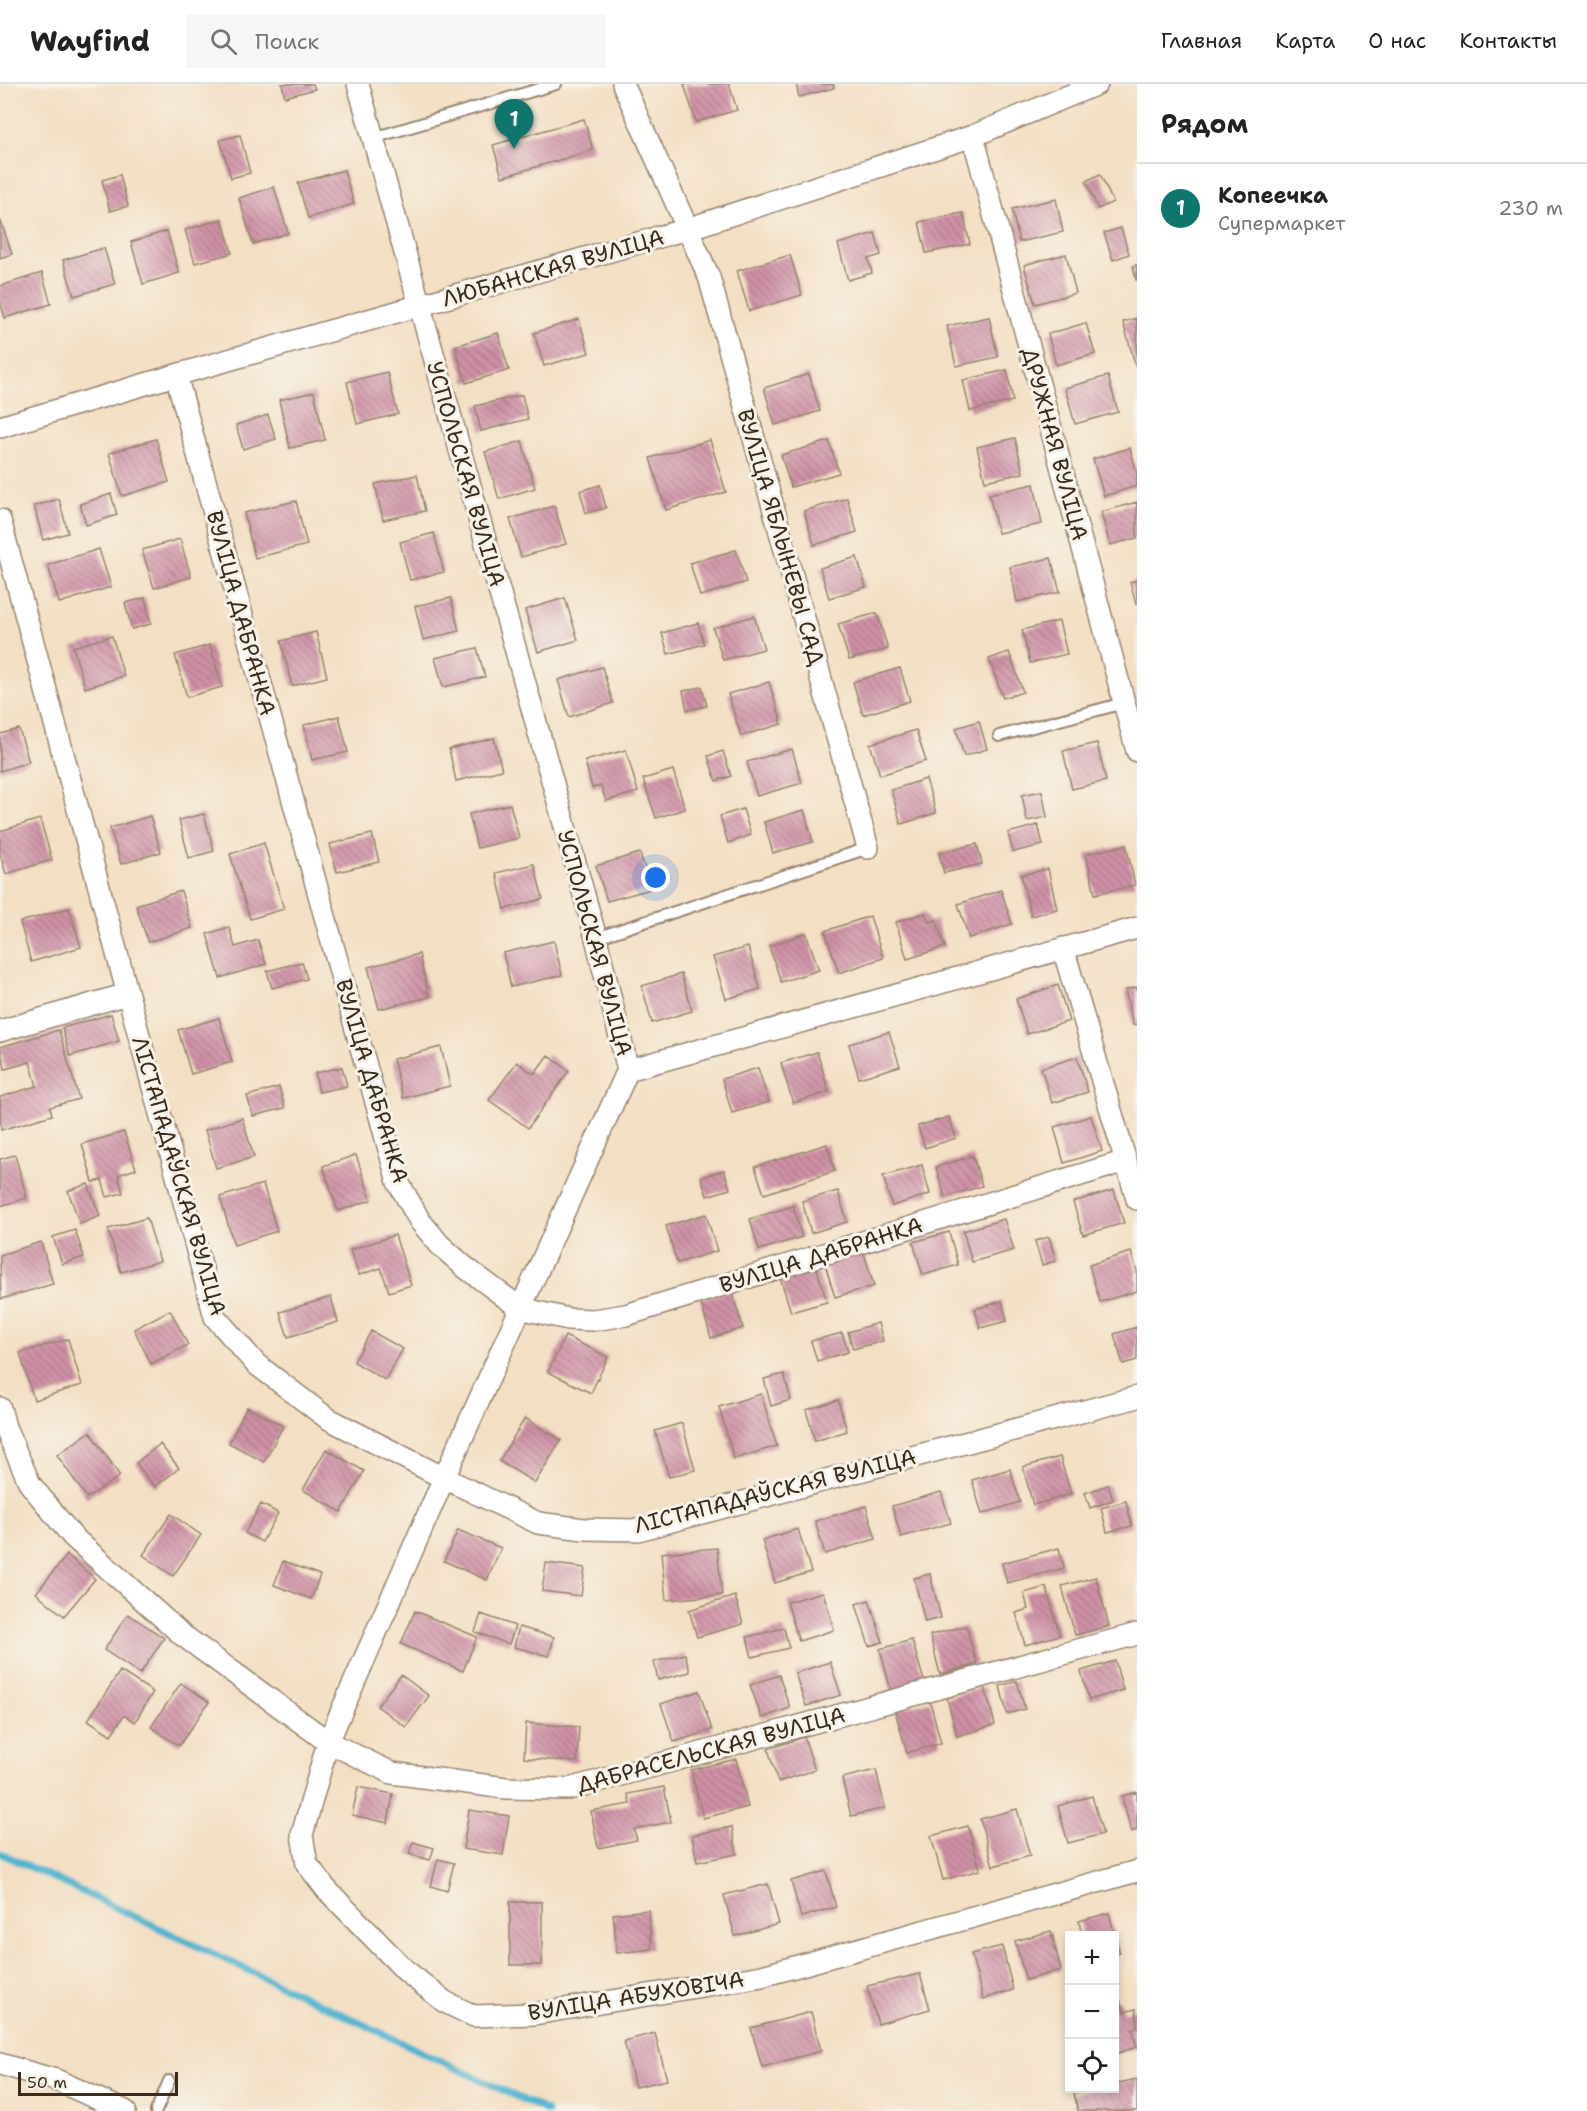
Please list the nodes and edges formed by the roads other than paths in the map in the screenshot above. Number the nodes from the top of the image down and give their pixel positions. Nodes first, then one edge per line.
1 (358, 84) edge
2 (556, 84) edge
3 (623, 84) edge
4 (1097, 84) edge
5 (973, 136) junction
6 (373, 138) junction
7 (687, 229) junction
8 (419, 306) junction
9 (176, 375) junction
10 (0, 427) edge
11 (0, 520) edge
12 (1124, 703) junction
13 (999, 736) dead end
14 (1137, 752) edge
15 (868, 848) joint
16 (1137, 928) edge
17 (596, 938) junction
18 (1063, 948) junction
19 (127, 994) junction
20 (0, 1031) edge
21 (628, 1070) junction
22 (1126, 1161) junction
23 (1137, 1199) edge
24 (520, 1308) junction
25 (1137, 1397) edge
26 (0, 1408) edge
27 (444, 1478) junction
28 (1137, 1634) edge
29 (328, 1742) junction
30 (1137, 1871) edge
31 (0, 2064) edge
32 (169, 2081) dead end
33 (125, 2111) edge
34 (156, 2111) edge

1 - 6 street, УСПОЛЬСКАЯ ВУЛІЦА
2 - 6 lane
3 - 7 street, ВУЛІЦА ЯБЛЫНЕВЫ САД
4 - 5 street, ЛЮБАНСКАЯ ВУЛІЦА
5 - 7 street, ЛЮБАНСКАЯ ВУЛІЦА
5 - 12 street, ДРУЖНАЯ ВУЛІЦА
6 - 8 street, УСПОЛЬСКАЯ ВУЛІЦА
7 - 8 street, ЛЮБАНСКАЯ ВУЛІЦА
7 - 15 street, ВУЛІЦА ЯБЛЫНЕВЫ САД
8 - 9 street, ЛЮБАНСКАЯ ВУЛІЦА
8 - 17 street, УСПОЛЬСКАЯ ВУЛІЦА
9 - 10 street, ЛЮБАНСКАЯ ВУЛІЦА
9 - 24 street, ВУЛІЦА ДАБРАНКА
11 - 19 street, ЛІСТАПАДАЎСКАЯ ВУЛІЦА
12 - 13 lane
12 - 14 street, ДРУЖНАЯ ВУЛІЦА
15 - 17 lane
16 - 18 street, УСПОЛЬСКАЯ ВУЛІЦА
17 - 21 street, УСПОЛЬСКАЯ ВУЛІЦА
18 - 21 street, УСПОЛЬСКАЯ ВУЛІЦА
18 - 22 street
19 - 20 street
19 - 27 street, ЛІСТАПАДАЎСКАЯ ВУЛІЦА
21 - 24 street, ВУЛІЦА АБУХОВІЧА
22 - 23 street
22 - 24 street, ВУЛІЦА ДАБРАНКА
24 - 27 street, ВУЛІЦА АБУХОВІЧА
25 - 27 street, ЛІСТАПАДАЎСКАЯ ВУЛІЦА
26 - 29 street, ДАБРАСЕЛЬСКАЯ ВУЛІЦА
27 - 29 street, ВУЛІЦА АБУХОВІЧА
28 - 29 street, ДАБРАСЕЛЬСКАЯ ВУЛІЦА
29 - 30 street, ВУЛІЦА АБУХОВІЧА
31 - 33 street
32 - 34 lane

